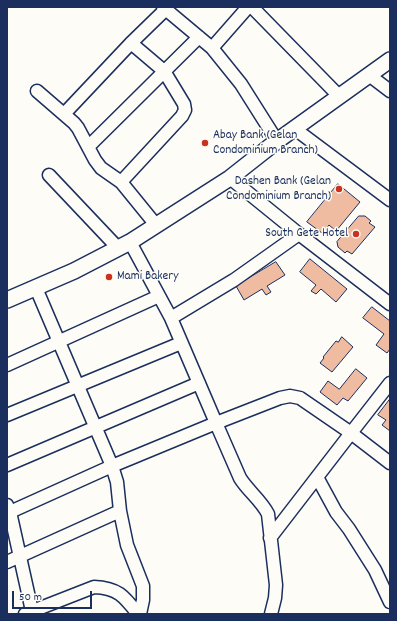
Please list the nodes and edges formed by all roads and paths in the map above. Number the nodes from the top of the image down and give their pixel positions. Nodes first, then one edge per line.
1 (248, 7) edge
2 (252, 7) edge
3 (164, 8) edge
4 (199, 37) junction
5 (131, 43) junction
6 (212, 48) junction
7 (390, 60) edge
8 (164, 71) junction
9 (369, 75) junction
10 (37, 91) dead end
11 (390, 91) edge
12 (339, 96) junction
13 (64, 114) junction
14 (294, 129) junction
15 (277, 141) junction
16 (88, 147) junction
17 (48, 175) dead end
18 (230, 178) junction
19 (122, 182) junction
20 (390, 200) edge
21 (156, 225) junction
22 (300, 234) junction
23 (124, 245) junction
24 (36, 288) junction
25 (159, 296) junction
26 (7, 300) edge
27 (390, 304) edge
28 (170, 318) junction
29 (59, 342) junction
30 (181, 343) junction
31 (7, 365) edge
32 (198, 383) junction
33 (390, 383) edge
34 (78, 385) junction
35 (7, 415) edge
36 (216, 423) junction
37 (96, 427) junction
38 (351, 433) junction
39 (390, 463) edge
40 (7, 465) edge
41 (112, 466) junction
42 (317, 477) junction
43 (8, 510) edge
44 (120, 511) junction
45 (270, 538) junction
46 (20, 557) junction
47 (7, 562) edge
48 (390, 602) edge
49 (29, 612) edge
50 (139, 614) edge
51 (271, 614) edge

1 - 6 street
2 - 12 street
3 - 4 street
3 - 5 street
4 - 6 street
4 - 8 street
5 - 8 street
5 - 13 street
6 - 15 street
7 - 9 street
8 - 16 street
8 - 19 street
9 - 11 street
9 - 12 street
10 - 13 street
12 - 14 street
13 - 16 street
14 - 15 street
14 - 20 street
15 - 18 street
16 - 19 street
17 - 23 street
18 - 21 street
18 - 22 street
19 - 21 street
21 - 23 street
22 - 27 street
22 - 28 street
23 - 24 street
23 - 25 street
24 - 26 street
24 - 29 street
25 - 28 street
25 - 29 street
28 - 30 street
29 - 31 street
29 - 34 street
30 - 32 street
30 - 34 street
32 - 36 street
32 - 37 street
33 - 38 street
34 - 35 street
34 - 37 street
36 - 38 street
36 - 41 street
36 - 45 street
37 - 40 street
37 - 41 street
38 - 39 street
38 - 42 street
41 - 43 street
41 - 44 street
42 - 45 street
42 - 48 street
43 - 46 street
44 - 46 street
44 - 50 street
45 - 51 street
46 - 47 street
46 - 49 street
49 - 50 street

